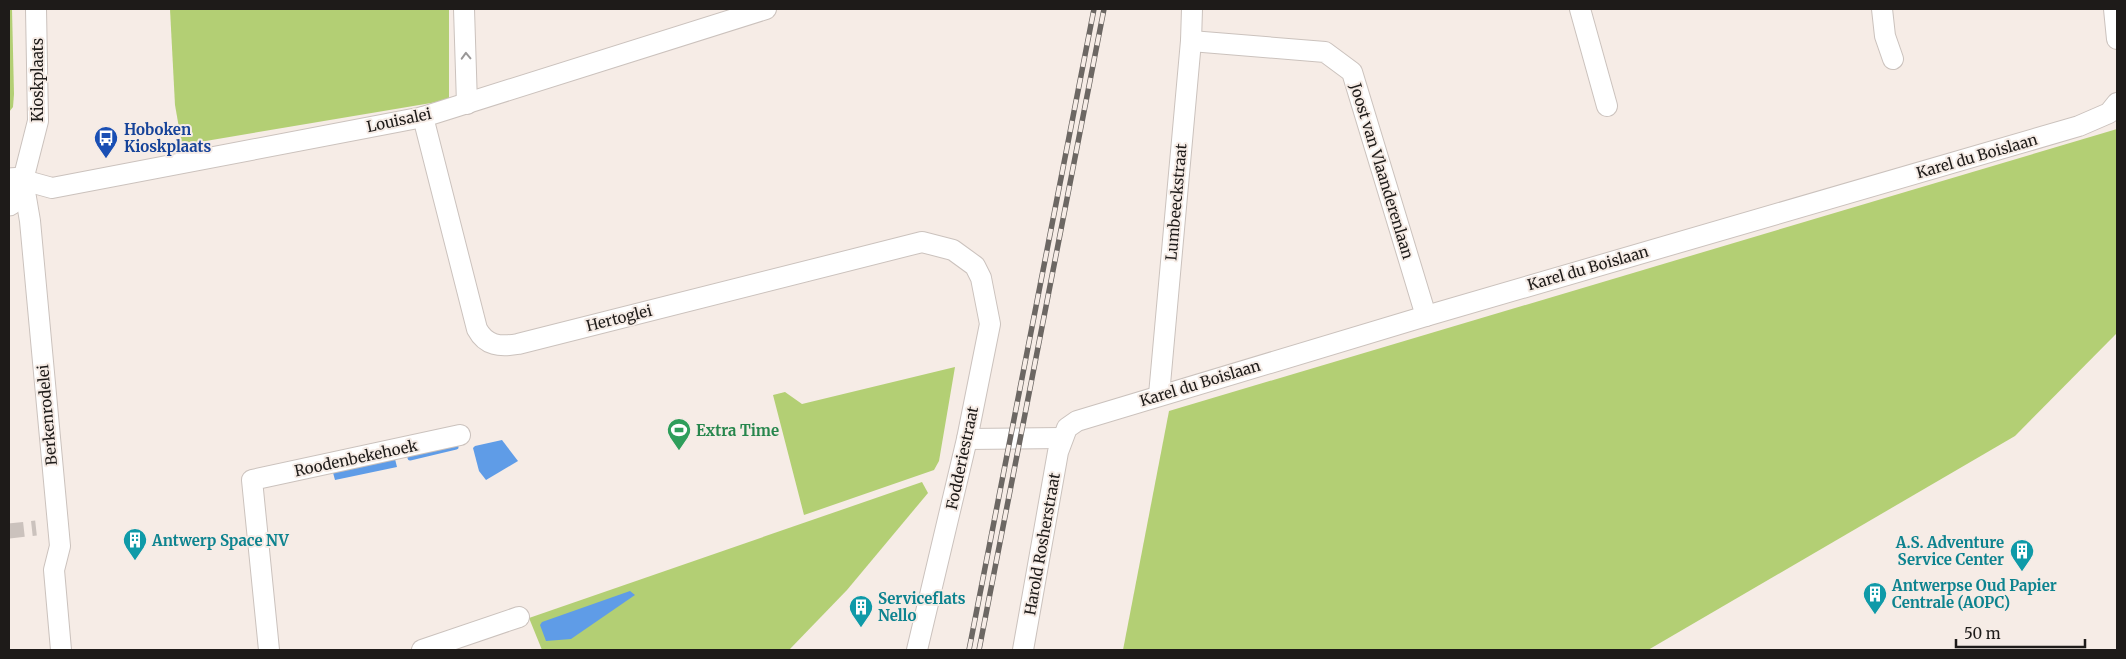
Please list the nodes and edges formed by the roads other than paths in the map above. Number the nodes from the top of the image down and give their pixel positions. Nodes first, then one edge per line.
1 (36, 9) edge
2 (464, 9) edge
3 (766, 9) edge
4 (1192, 9) edge
5 (1580, 9) edge
6 (1882, 9) edge
7 (2114, 9) edge
8 (724, 15) edge
9 (2117, 38) edge
10 (1191, 41) junction
11 (1893, 59) dead end
12 (2117, 103) edge
13 (467, 104) junction
14 (1607, 106) dead end
15 (424, 117) junction
16 (16, 180) edge
17 (9, 203) edge
18 (975, 266) joint
19 (1426, 316) junction
20 (1160, 395) junction
21 (460, 435) dead end
22 (967, 438) junction
23 (1062, 438) junction
24 (519, 617) dead end
25 (61, 650) edge
26 (269, 650) edge
27 (422, 650) edge
28 (917, 650) edge
29 (1023, 650) edge

1 - 16 street, Kioskplaats
13 -> 2 street
3 - 8 street, Louisalei
4 - 10 street, Lumbeeckstraat
5 - 14 street
6 - 11 street
7 - 9 street
8 - 13 street, Louisalei
10 - 19 street, Joost van Vlaanderenlaan
10 - 20 street, Lumbeeckstraat
12 - 19 street, Karel du Boislaan
13 - 15 street, Louisalei
15 - 16 street, Louisalei
15 - 18 street, Hertoglei
16 - 17 street
16 - 25 street, Berkenrodelei
18 - 22 street, Fodderiestraat
19 - 20 street, Karel du Boislaan
20 - 23 street, Karel du Boislaan
21 - 26 street, Roodenbekehoek
22 - 23 street
22 - 28 street, Fodderiestraat
23 - 29 street, Harold Rosherstraat
24 - 27 street

